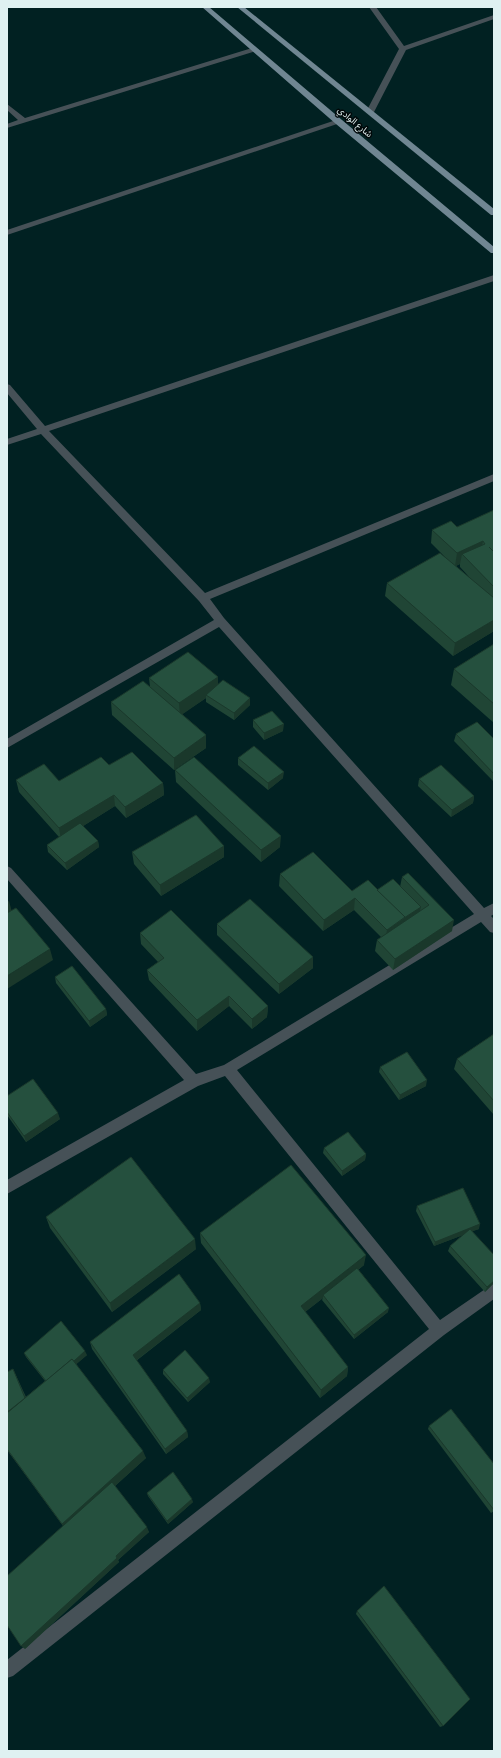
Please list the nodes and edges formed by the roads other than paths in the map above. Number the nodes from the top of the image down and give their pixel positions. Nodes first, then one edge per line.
1 (204, 7) edge
2 (240, 7) edge
3 (372, 7) edge
4 (494, 17) edge
5 (403, 49) junction
6 (256, 50) junction
7 (7, 106) edge
8 (370, 112) junction
9 (24, 121) junction
10 (339, 122) junction
11 (7, 126) edge
12 (494, 213) edge
13 (7, 233) edge
14 (494, 251) edge
15 (494, 278) edge
16 (7, 387) edge
17 (42, 429) junction
18 (7, 442) edge
19 (494, 477) edge
20 (203, 598) junction
21 (220, 621) junction
22 (7, 744) edge
23 (7, 871) edge
24 (489, 911) edge
25 (494, 928) edge
26 (228, 1069) junction
27 (194, 1082) junction
28 (7, 1187) edge
29 (494, 1290) edge
30 (439, 1330) junction
31 (7, 1670) edge

1 - 6 main road, شارع الوادي
2 - 8 main road, شارع الوادي
3 - 5 street
4 - 5 street
5 - 8 street
6 - 9 street
6 - 10 main road, شارع الوادي
7 - 9 street
8 - 12 main road, شارع الوادي
9 - 11 street
10 - 13 street
10 - 14 main road, شارع الوادي
15 - 17 street
16 - 17 street
17 - 18 street
17 - 20 street
19 - 20 street
20 - 21 street
21 - 22 street
21 - 24 street
23 - 27 street
24 - 25 street
24 - 26 street
26 - 27 street
26 - 30 street
27 - 28 street
29 - 30 street
30 - 31 street

